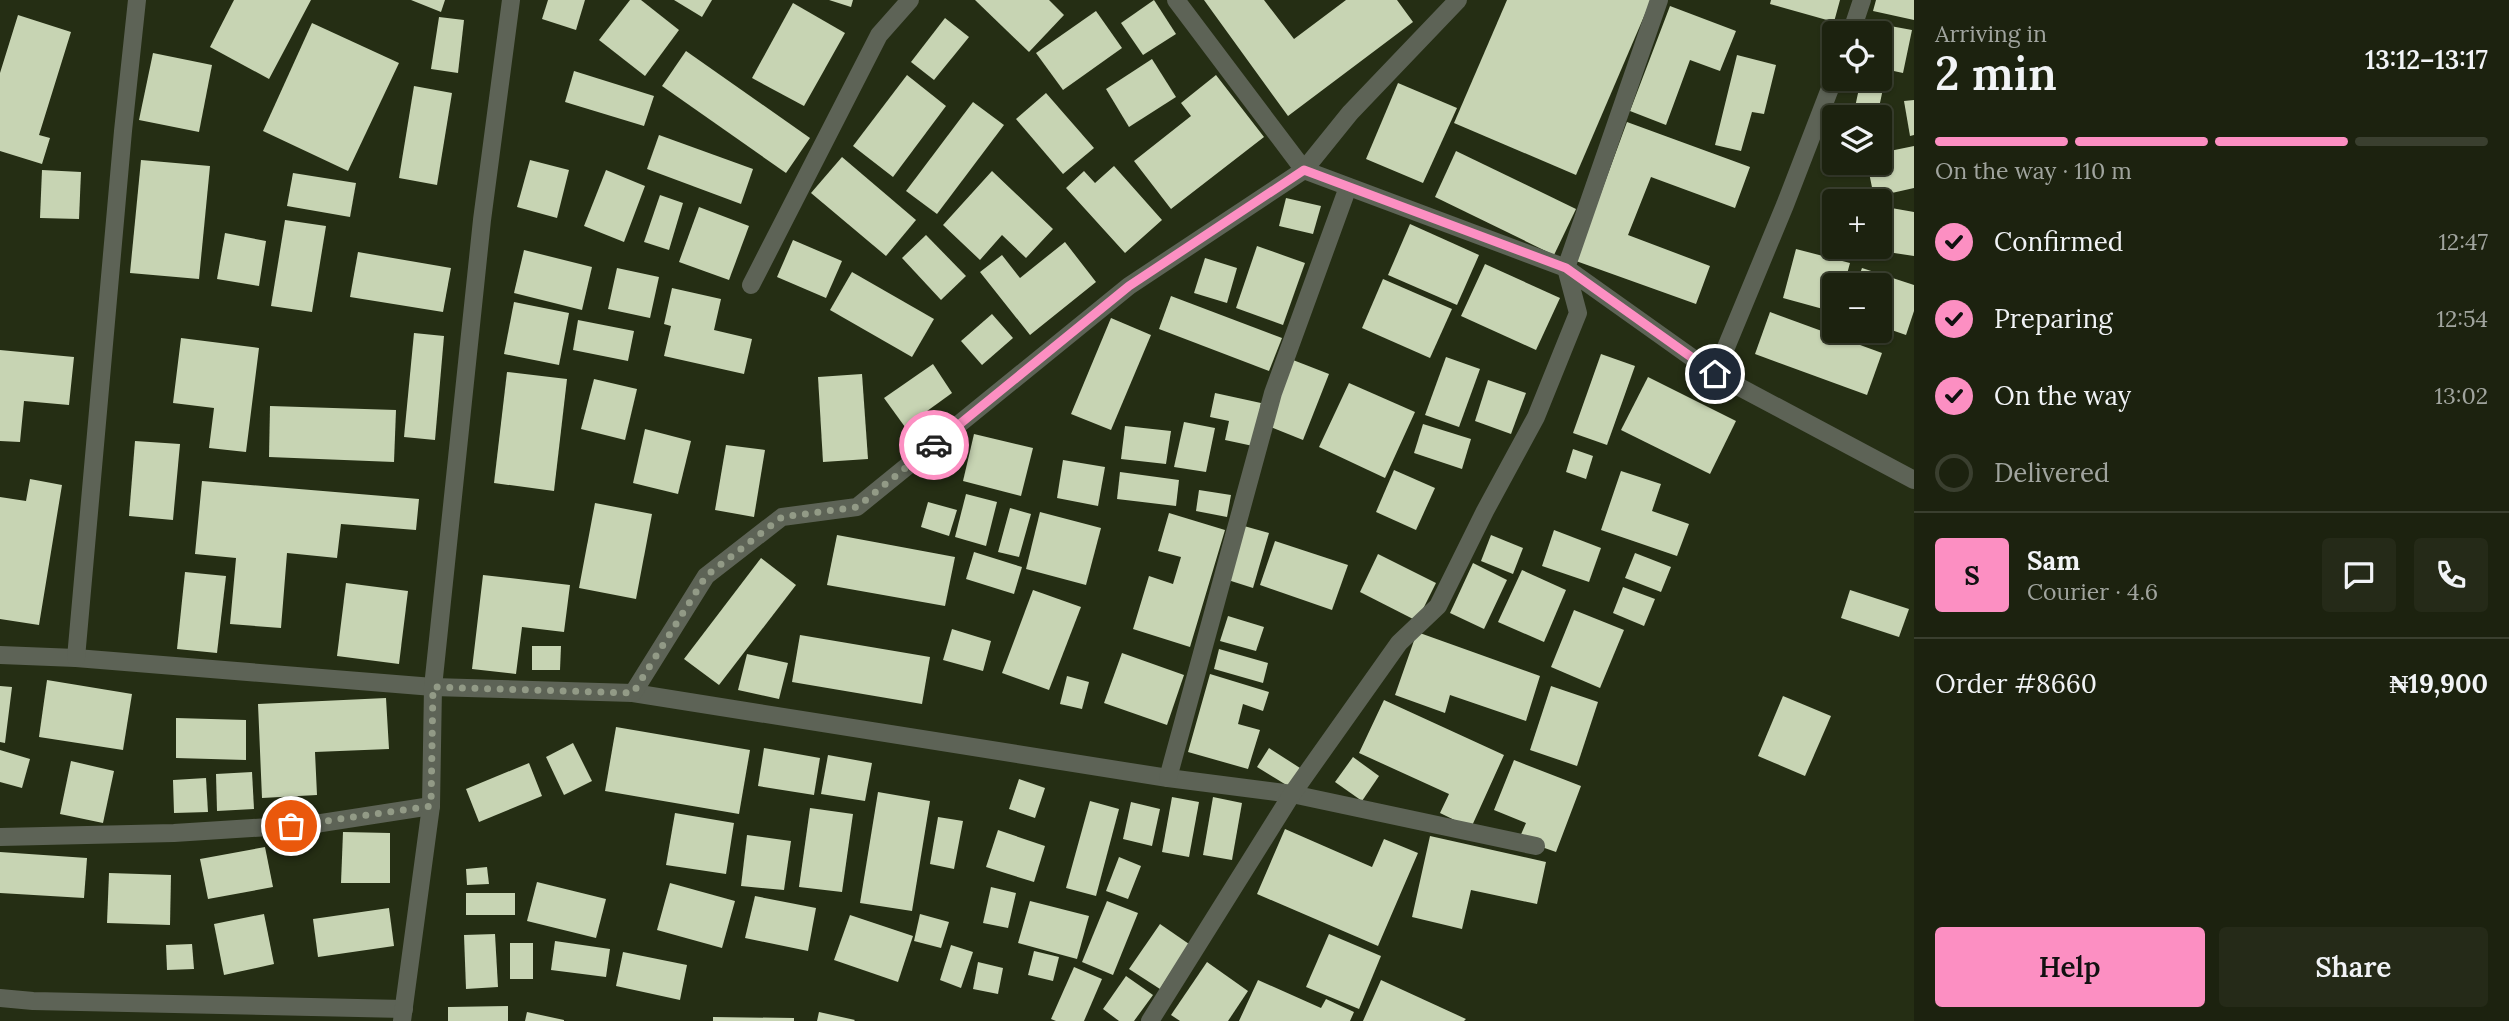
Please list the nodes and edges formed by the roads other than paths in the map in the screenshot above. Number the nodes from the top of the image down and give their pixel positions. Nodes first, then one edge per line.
1 (137, 0) edge
2 (510, 0) edge
3 (910, 0) edge
4 (1176, 0) edge
5 (1458, 0) edge
6 (1659, 0) edge
7 (1861, 0) edge
8 (1855, 21) edge
9 (1829, 91) edge
10 (1304, 170) junction
11 (1348, 187) junction
12 (1566, 268) junction
13 (751, 285) dead end
14 (1715, 374) junction
15 (1914, 480) edge
16 (0, 655) edge
17 (76, 658) junction
18 (433, 687) junction
19 (633, 693) junction
20 (1168, 778) junction
21 (1292, 794) junction
22 (431, 806) junction
23 (0, 837) edge
24 (1535, 846) dead end
25 (0, 998) edge
26 (403, 1015) edge
27 (1150, 1021) edge

1 - 17 street
2 - 18 street
3 - 13 street
4 - 10 street
5 - 10 street
6 - 12 street
7 - 8 street
9 - 14 street
10 - 11 street
10 - 19 street
11 - 12 street
11 - 20 street
12 - 14 street
12 - 21 street
14 - 15 street
16 - 17 street
17 - 18 street
18 - 19 street
18 - 22 street
19 - 20 street
20 - 21 street
21 - 24 street
21 - 27 street
22 - 23 street
22 - 26 street
25 - 26 street

